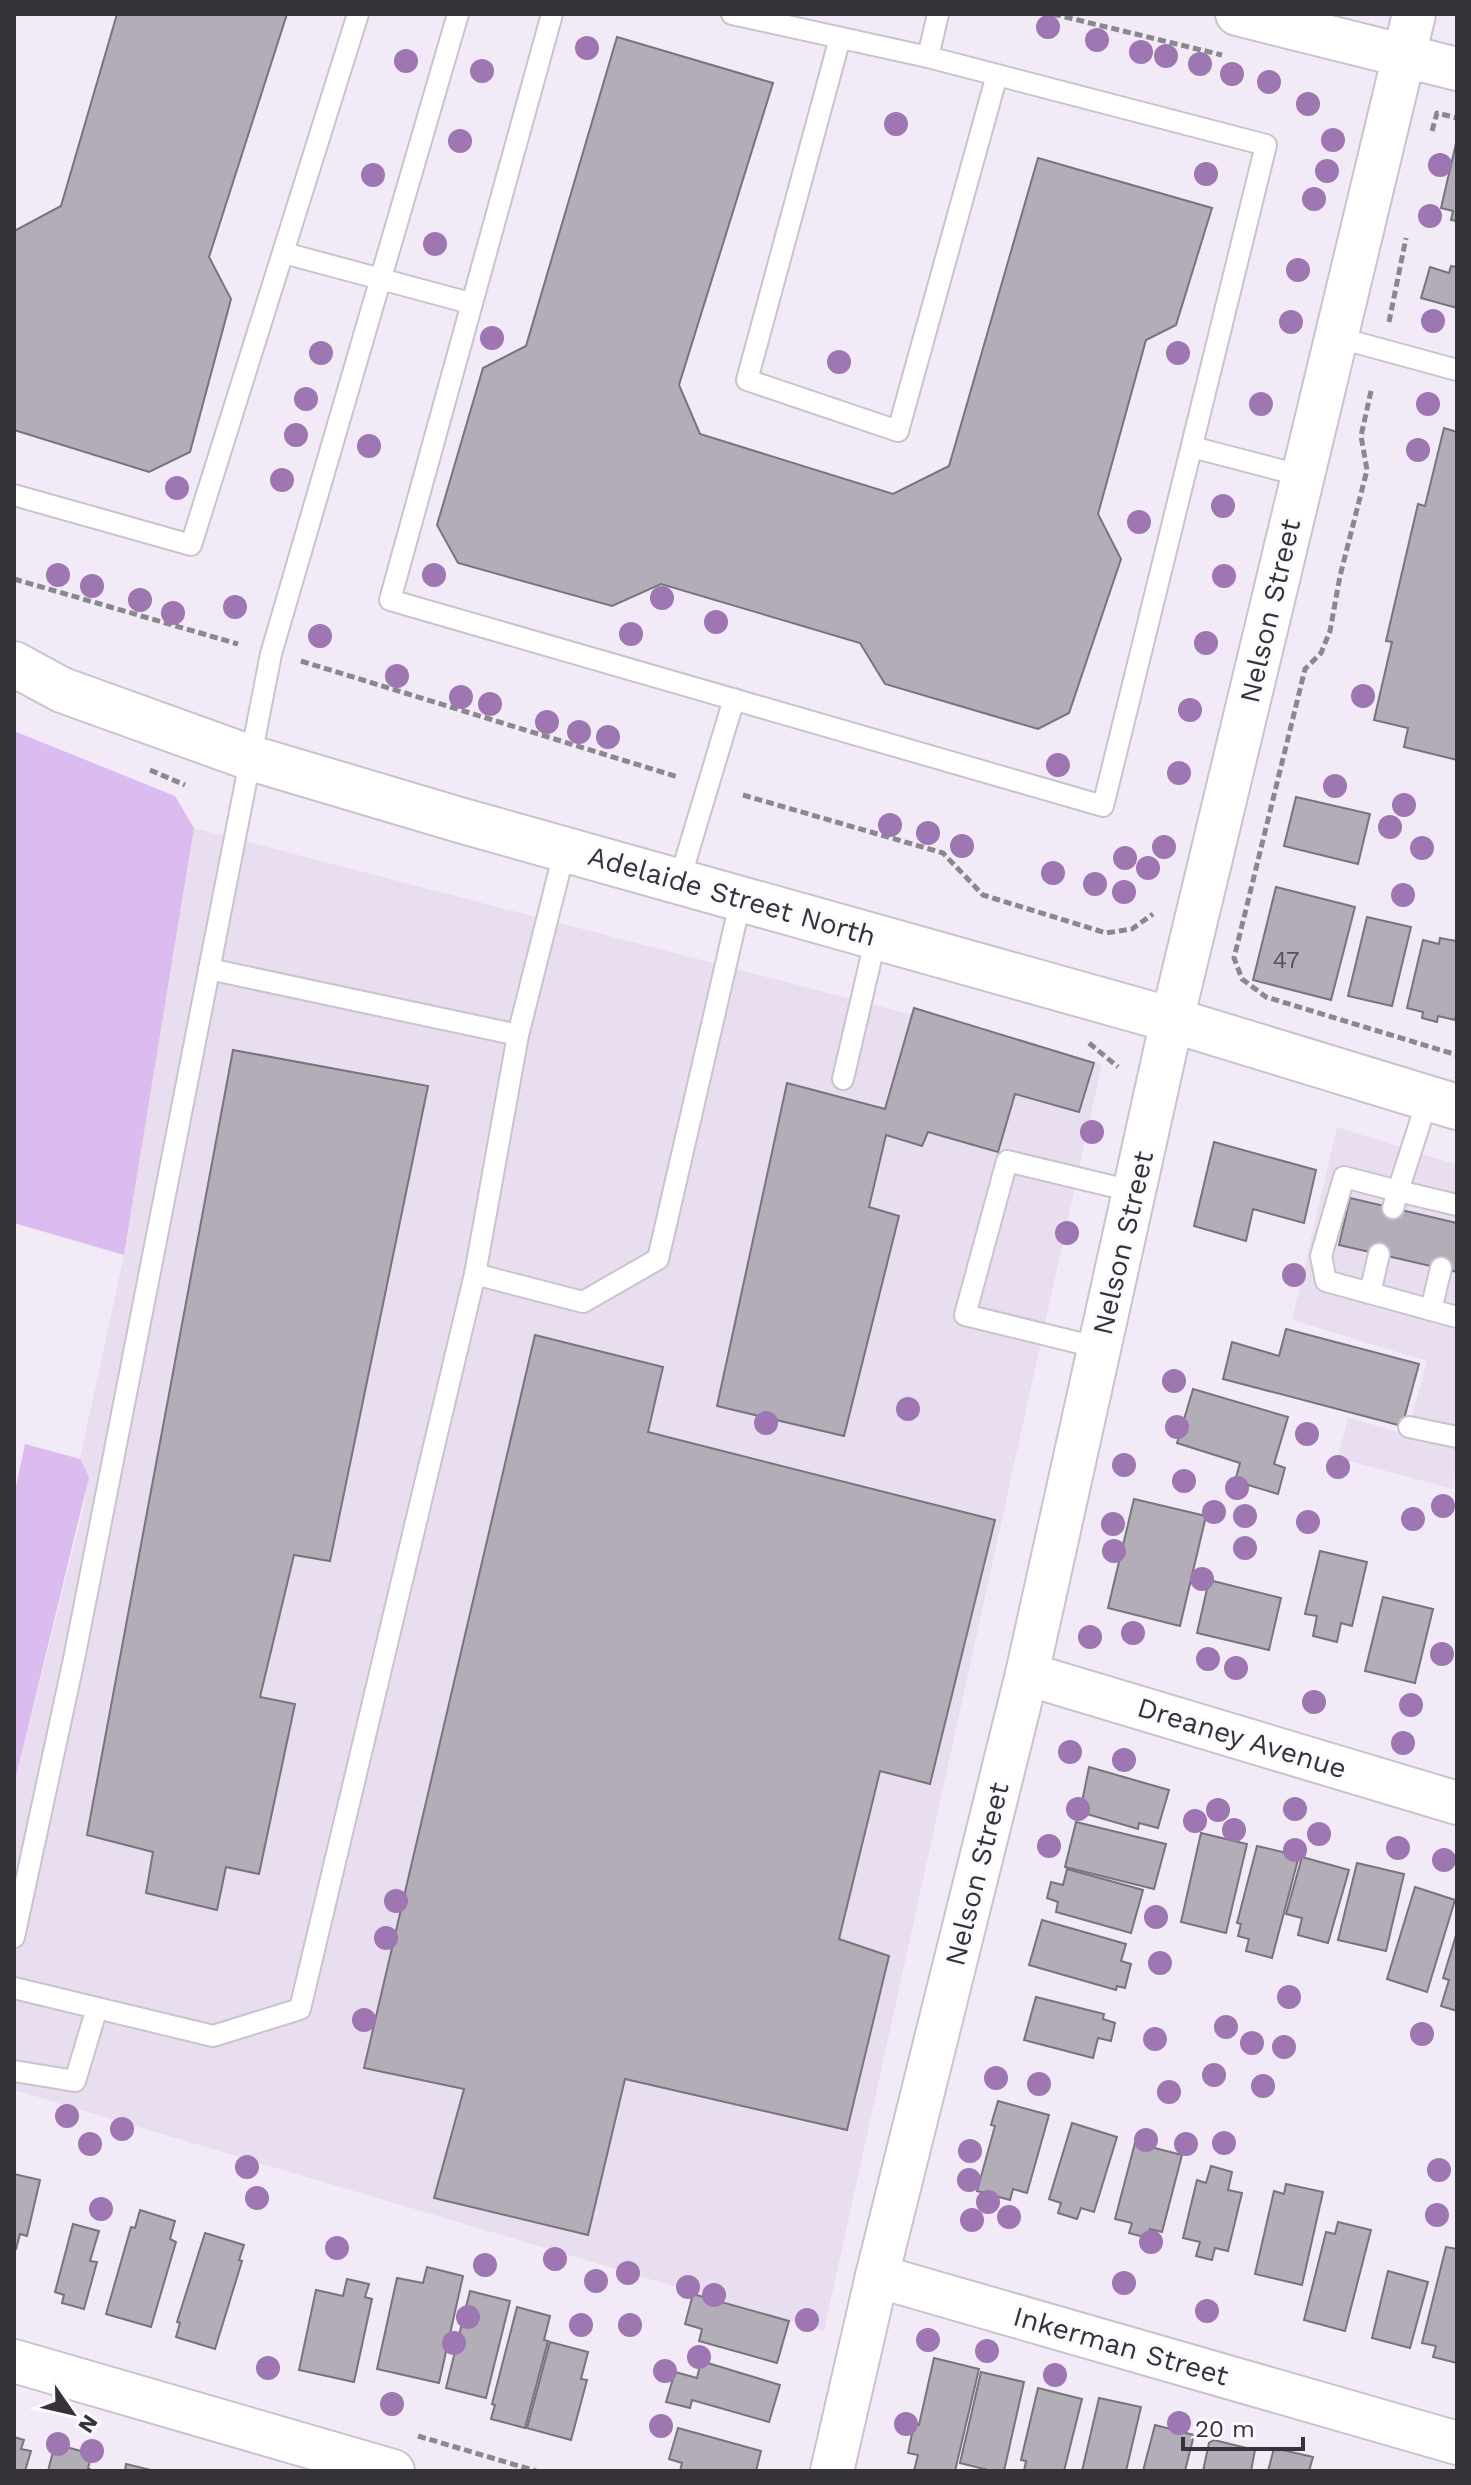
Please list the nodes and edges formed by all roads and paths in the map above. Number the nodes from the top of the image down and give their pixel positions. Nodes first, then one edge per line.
1 (358, 14) edge
2 (458, 14) edge
3 (552, 14) edge
4 (732, 14) edge
5 (938, 14) edge
6 (1237, 14) edge
7 (1414, 14) edge
8 (840, 38) junction
9 (928, 57) junction
10 (1404, 57) junction
11 (1457, 69) edge
12 (997, 75) junction
13 (1457, 118) edge
14 (1430, 137) dead end
15 (1407, 231) dead end
16 (284, 253) junction
17 (380, 281) junction
18 (470, 303) junction
19 (1387, 333) dead end
20 (1336, 337) junction
21 (1457, 370) edge
22 (1371, 391) dead end
23 (1192, 447) junction
24 (1303, 476) junction
25 (14, 495) edge
26 (14, 579) edge
27 (238, 644) dead end
28 (301, 661) dead end
29 (14, 664) edge
30 (734, 699) junction
31 (251, 758) junction
32 (679, 778) dead end
33 (565, 849) junction
34 (679, 882) junction
35 (741, 899) junction
36 (876, 937) junction
37 (209, 969) junction
38 (1172, 1020) junction
39 (518, 1035) junction
40 (1074, 1039) dead end
41 (1457, 1055) edge
42 (843, 1079) dead end
43 (1117, 1081) dead end
44 (1442, 1102) edge
45 (1136, 1192) junction
46 (1396, 1199) junction
47 (1456, 1212) edge
48 (1379, 1254) dead end
49 (1441, 1268) dead end
50 (475, 1274) junction
51 (1370, 1293) junction
52 (1431, 1310) junction
53 (1457, 1317) edge
54 (1100, 1348) junction
55 (1409, 1427) dead end
56 (1457, 1437) edge
57 (1027, 1674) junction
58 (1457, 1803) edge
59 (14, 1937) edge
60 (14, 1988) edge
61 (97, 2008) junction
62 (14, 2071) edge
63 (877, 2276) junction
64 (14, 2361) edge
65 (1457, 2443) edge
66 (393, 2471) edge
67 (832, 2471) edge

1 - 16 lane
2 - 17 lane
3 - 18 lane
4 - 8 lane
5 - 9 lane
6 - 10 street
7 - 10 street, Nelson Street
8 - 9 lane
8 - 12 lane
9 - 12 lane
10 - 11 street
10 - 20 street, Nelson Street
12 - 23 lane
13 - 14 path
15 - 19 path
16 - 17 lane
16 - 25 lane
17 - 18 lane
17 - 31 lane
18 - 30 lane
20 - 21 lane
20 - 24 street, Nelson Street
22 - 41 path
23 - 24 lane
23 - 30 lane
24 - 38 street, Nelson Street
26 - 27 path
28 - 32 path
29 - 31 main road, Adelaide Street North
30 - 34 lane
31 - 33 main road, Adelaide Street North
31 - 37 lane
33 - 34 main road, Adelaide Street North
33 - 39 lane
34 - 35 main road, Adelaide Street North
35 - 36 main road, Adelaide Street North
35 - 50 lane
36 - 38 main road, Adelaide Street North
36 - 42 lane
37 - 39 lane
37 - 59 lane
38 - 44 main road, Adelaide Street North
38 - 45 street, Nelson Street
39 - 50 lane
40 - 43 path
44 - 46 lane
45 - 54 street, Nelson Street
45 - 54 lane
46 - 47 lane
46 - 51 lane
48 - 51 lane
49 - 52 lane
50 - 61 lane
51 - 52 lane
52 - 53 lane
54 - 57 street, Nelson Street
55 - 56 lane
57 - 58 street, Dreaney Avenue
57 - 63 street, Nelson Street
60 - 61 lane
61 - 62 lane
63 - 65 street, Inkerman Street
63 - 67 street, Nelson Street
64 - 66 street

